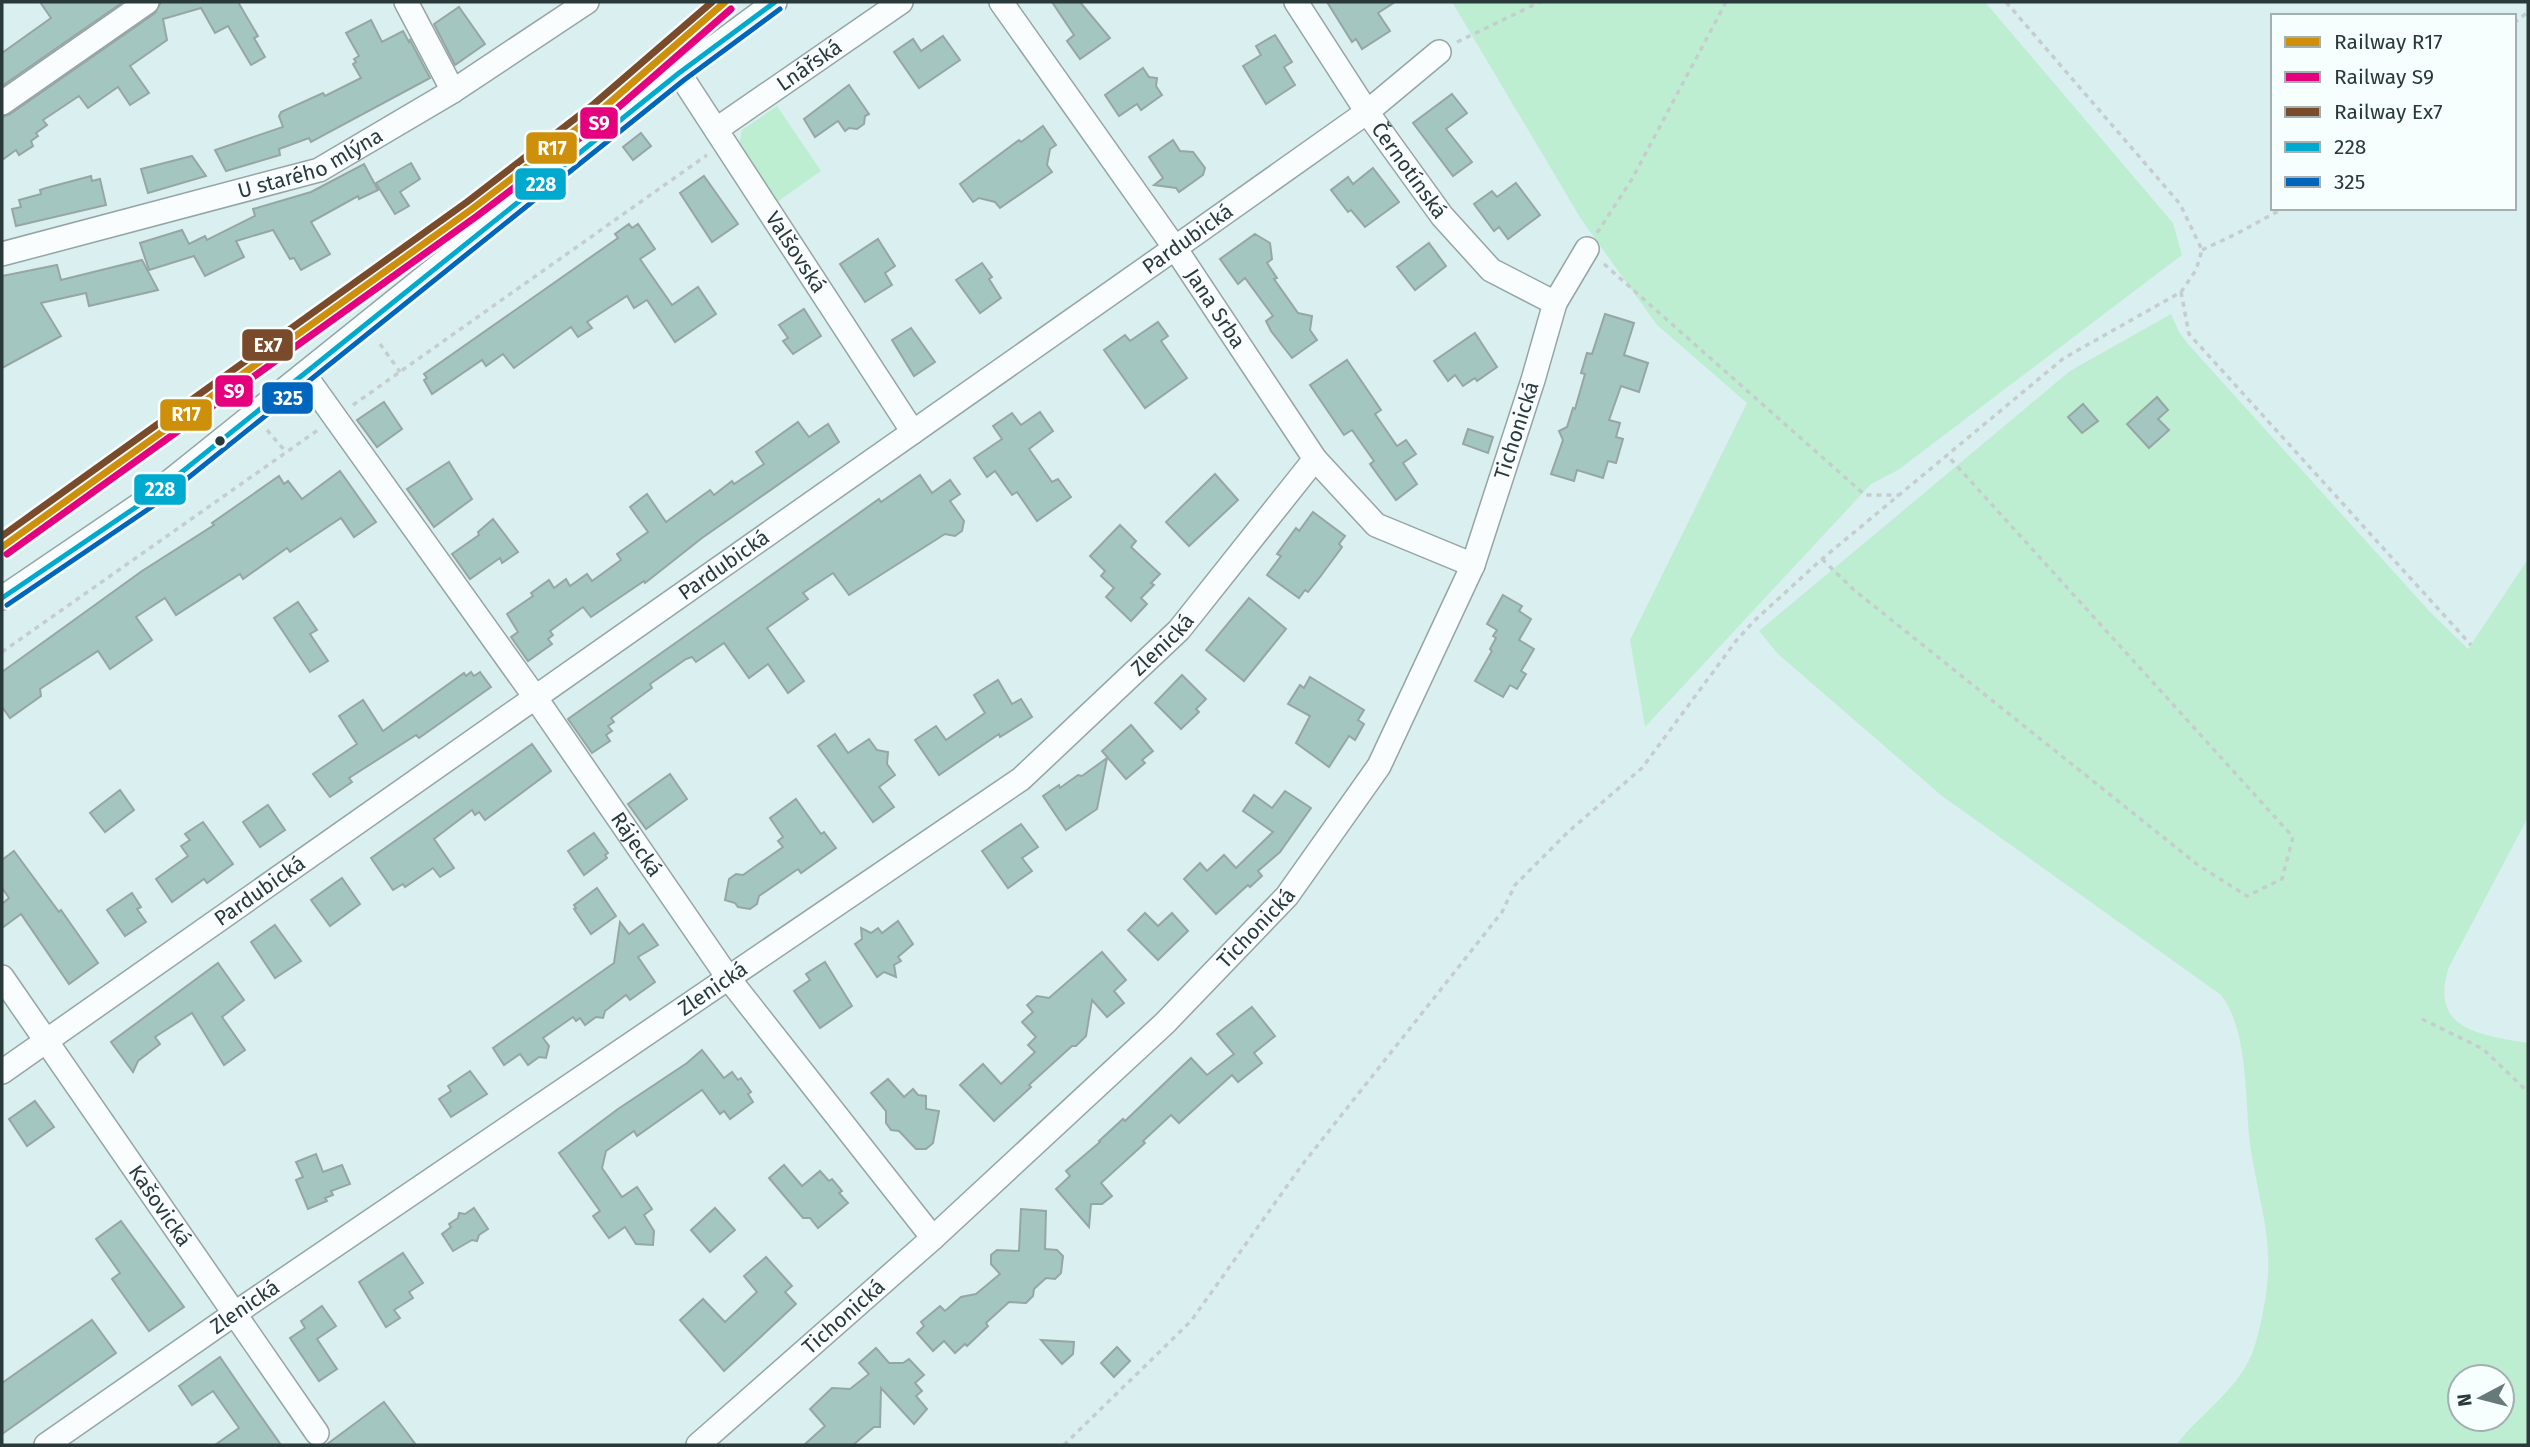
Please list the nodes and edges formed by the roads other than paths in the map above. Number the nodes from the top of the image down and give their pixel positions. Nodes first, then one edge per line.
1 (146, 2) edge
2 (406, 2) edge
3 (587, 2) edge
4 (775, 2) edge
5 (901, 2) edge
6 (1001, 2) edge
7 (1296, 2) edge
8 (1439, 52) road end
9 (679, 73) junction
10 (453, 90) junction
11 (2, 103) edge
12 (1367, 112) junction
13 (722, 136) junction
14 (1175, 248) junction
15 (1587, 248) road end
16 (2, 254) edge
17 (1555, 303) junction
18 (304, 374) junction
19 (913, 432) junction
20 (1315, 459) junction
21 (1473, 565) junction
22 (2, 598) edge
23 (535, 697) junction
24 (2, 977) edge
25 (729, 979) junction
26 (45, 1041) junction
27 (2, 1072) edge
28 (933, 1238) junction
29 (234, 1314) junction
30 (317, 1433) dead end
31 (46, 1445) edge
32 (698, 1445) edge

1 - 11 street
2 - 10 street
3 - 10 street, U starého mlýna
4 - 9 street
5 - 13 street, Lnářská
6 - 14 street, Jana Srba
7 - 12 street, Černotínská
8 - 12 street, Pardubická
9 - 13 street, Valšovská
9 - 18 street
10 - 16 street, U starého mlýna
12 - 14 street, Pardubická
12 - 17 street, Černotínská
13 - 19 street, Valšovská
14 - 19 street, Pardubická
14 - 20 street, Jana Srba
15 - 17 street, Tichonická
17 - 21 street, Tichonická
18 - 22 street
18 - 23 street, Rájecká
19 - 23 street, Pardubická
20 - 21 street, Jana Srba
20 - 25 street, Zlenická
21 - 28 street, Tichonická
23 - 25 street, Rájecká
23 - 26 street, Pardubická
24 - 26 street, Kašovická
25 - 28 street, Rájecká
25 - 29 street, Zlenická
26 - 27 street, Pardubická
26 - 29 street, Kašovická
28 - 32 street, Tichonická
29 - 30 street, Kašovická
29 - 31 street, Zlenická

